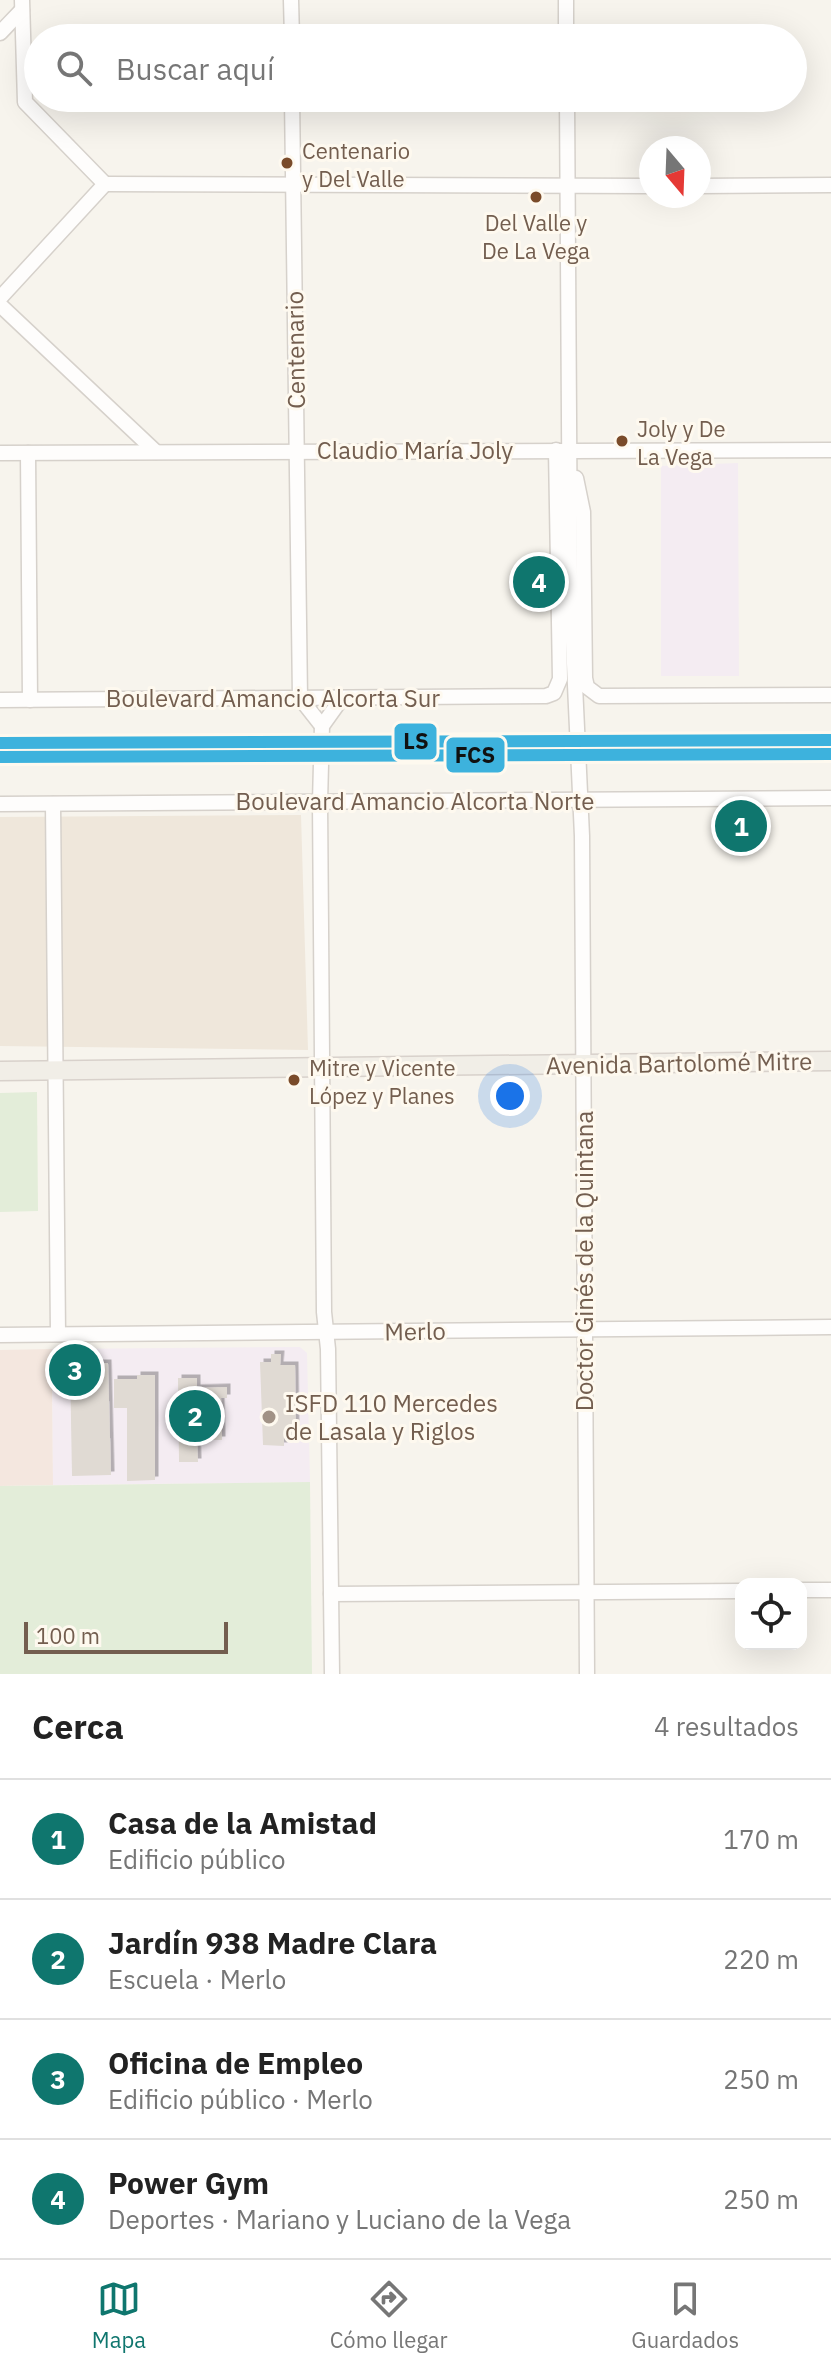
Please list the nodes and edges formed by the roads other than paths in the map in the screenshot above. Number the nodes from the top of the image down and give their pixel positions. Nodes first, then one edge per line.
1 (291, 0) edge
2 (566, 0) edge
3 (22, 5) edge
4 (292, 24) edge
5 (566, 24) edge
6 (0, 33) edge
7 (24, 70) edge
8 (35, 112) edge
9 (292, 112) edge
10 (567, 112) edge
11 (105, 184) junction
12 (831, 185) edge
13 (639, 186) edge
14 (711, 186) edge
15 (293, 187) junction
16 (568, 187) junction
17 (0, 298) edge
18 (0, 305) edge
19 (297, 450) junction
20 (563, 450) junction
21 (831, 450) edge
22 (156, 452) junction
23 (0, 453) edge
24 (28, 453) junction
25 (831, 695) edge
26 (300, 698) junction
27 (342, 698) junction
28 (0, 700) edge
29 (30, 700) junction
30 (322, 726) junction
31 (831, 798) edge
32 (581, 800) junction
33 (320, 802) junction
34 (0, 804) edge
35 (53, 804) junction
36 (831, 1061) edge
37 (583, 1064) junction
38 (322, 1067) junction
39 (0, 1071) edge
40 (56, 1071) junction
41 (831, 1327) edge
42 (585, 1329) junction
43 (326, 1332) junction
44 (58, 1334) junction
45 (0, 1335) edge
46 (807, 1590) edge
47 (831, 1590) edge
48 (735, 1591) edge
49 (587, 1592) junction
50 (331, 1594) junction
51 (332, 1674) edge
52 (587, 1674) edge

1 - 4 street
2 - 5 street
3 - 6 street
3 - 7 street
8 - 11 street
9 - 15 street, Centenario
10 - 16 street
11 - 15 street
11 - 17 street
12 - 14 street
13 - 16 street
15 - 16 street
15 - 19 street, Centenario
16 - 20 street
18 - 22 street
19 - 20 street, Claudio María Joly
19 - 22 street, Claudio María Joly
19 - 26 street, Centenario
20 - 21 street, Claudio María Joly
20 - 25 street
20 - 27 street, Boulevard Amancio Alcorta Sur
20 - 32 street, Doctor Ginés de la Quintana
22 - 24 street, Claudio María Joly
23 - 24 street, Claudio María Joly
24 - 29 street
26 - 27 street, Boulevard Amancio Alcorta Sur
26 - 29 street, Boulevard Amancio Alcorta Sur
26 - 30 street
27 - 30 street
28 - 29 street, Boulevard Amancio Alcorta Sur
30 - 33 street
31 - 32 street, Boulevard Amancio Alcorta Norte
32 - 33 street, Boulevard Amancio Alcorta Norte
32 - 37 street, Doctor Ginés de la Quintana
33 - 35 street, Boulevard Amancio Alcorta Norte
33 - 38 street
34 - 35 street, Boulevard Amancio Alcorta Norte
35 - 40 street
36 - 37 main road, Avenida Bartolomé Mitre
37 - 38 main road, Avenida Bartolomé Mitre
37 - 42 street, Doctor Ginés de la Quintana
38 - 40 main road, Avenida Bartolomé Mitre
38 - 43 street
39 - 40 main road, Avenida Bartolomé Mitre
40 - 44 street
41 - 42 street, Merlo
42 - 43 street, Merlo
42 - 49 street, Doctor Ginés de la Quintana
43 - 44 street, Merlo
43 - 50 street
44 - 45 street, Merlo
46 - 47 street
48 - 49 street
49 - 50 street
49 - 52 street, Doctor Ginés de la Quintana
50 - 51 street

